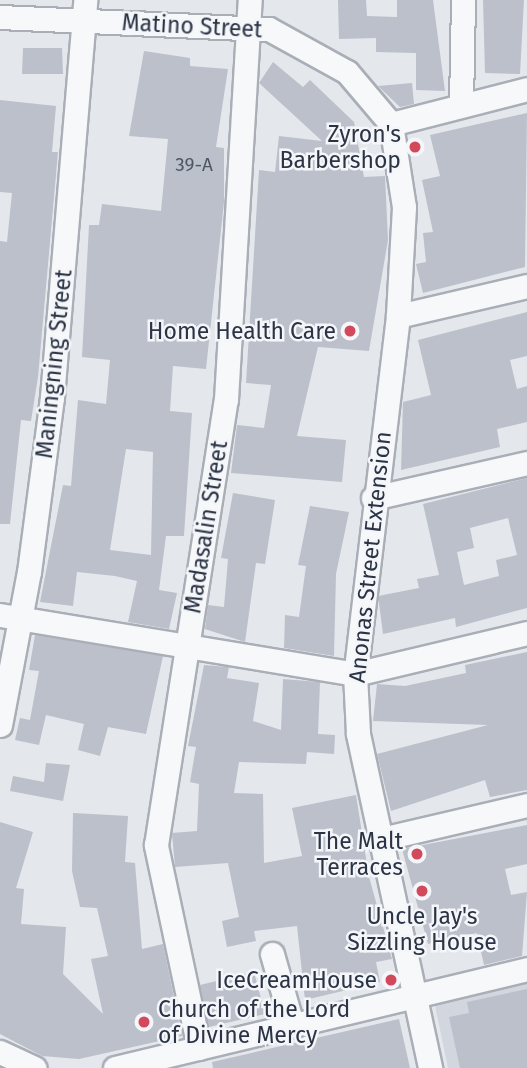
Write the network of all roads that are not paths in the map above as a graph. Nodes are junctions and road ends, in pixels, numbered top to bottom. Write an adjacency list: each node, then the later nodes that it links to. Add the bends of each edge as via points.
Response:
1 (250, 0): 5 (street, Madasalin Street)
2 (463, 0): 7 (street)
3 (85, 10): 4 (street, Matino Street); 5 (street, Matino Street); 13 (street, Maningning Street, via 52,397)
4 (0, 17)
5 (250, 27): 8 (street, Matino Street, via 289,35 334,62); 15 (street, Madasalin Street, via 226,399)
6 (527, 89): 7 (street)
7 (461, 104): 8 (street)
8 (391, 124): 10 (street, Anonas Street Extension, via 404,207)
9 (527, 286): 10 (street)
10 (398, 316): 12 (street, Anonas Street Extension)
11 (527, 463): 12 (street)
12 (373, 498): 16 (street, Anonas Street Extension)
13 (10, 616): 15 (street); 17 (street, Maningning Street)
14 (527, 633): 16 (street)
15 (188, 650): 16 (street); 24 (street, Madasalin Street, via 156,845)
16 (355, 674): 19 (street, Anonas Street Extension, via 358,734)
17 (0, 725)
18 (527, 805): 19 (street)
19 (381, 839): 22 (street, Anonas Street Extension)
20 (272, 954): 23 (street)
21 (527, 969): 22 (street)
22 (414, 994): 23 (street); 28 (street, Anonas Street Extension)
23 (292, 1024): 24 (street)
24 (200, 1048): 27 (street)
25 (7, 1060): 26 (street)
26 (35, 1068)
27 (115, 1068)
28 (430, 1068)

